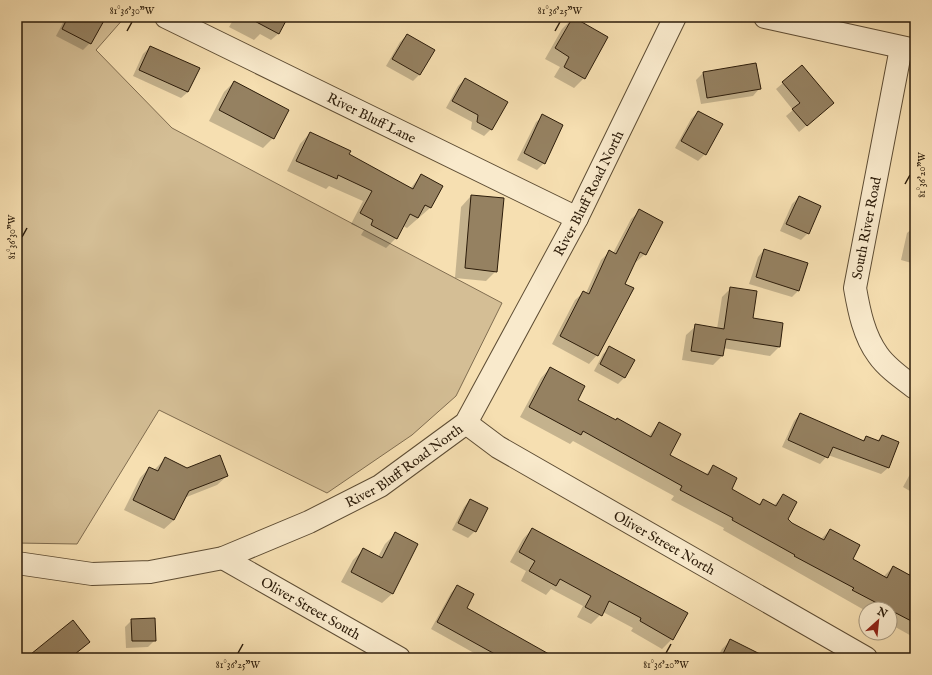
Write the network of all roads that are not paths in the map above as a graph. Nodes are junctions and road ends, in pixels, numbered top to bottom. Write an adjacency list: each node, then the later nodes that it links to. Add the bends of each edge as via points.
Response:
1 (166, 17): 5 (street, River Bluff Lane)
2 (675, 17): 5 (street, River Bluff Road North)
3 (765, 17): 4 (street)
4 (908, 49): 6 (street, South River Road, via 855,288 861,321 878,356)
5 (577, 218): 7 (street, River Bluff Road North)
6 (915, 388)
7 (466, 423): 8 (street, River Bluff Road North, via 380,486 309,522); 11 (street, Oliver Street North, via 498,447)
8 (223, 558): 9 (street, River Bluff Road North, via 150,572 92,574); 10 (street, Oliver Street South)
9 (17, 563)
10 (399, 658)
11 (866, 658)

